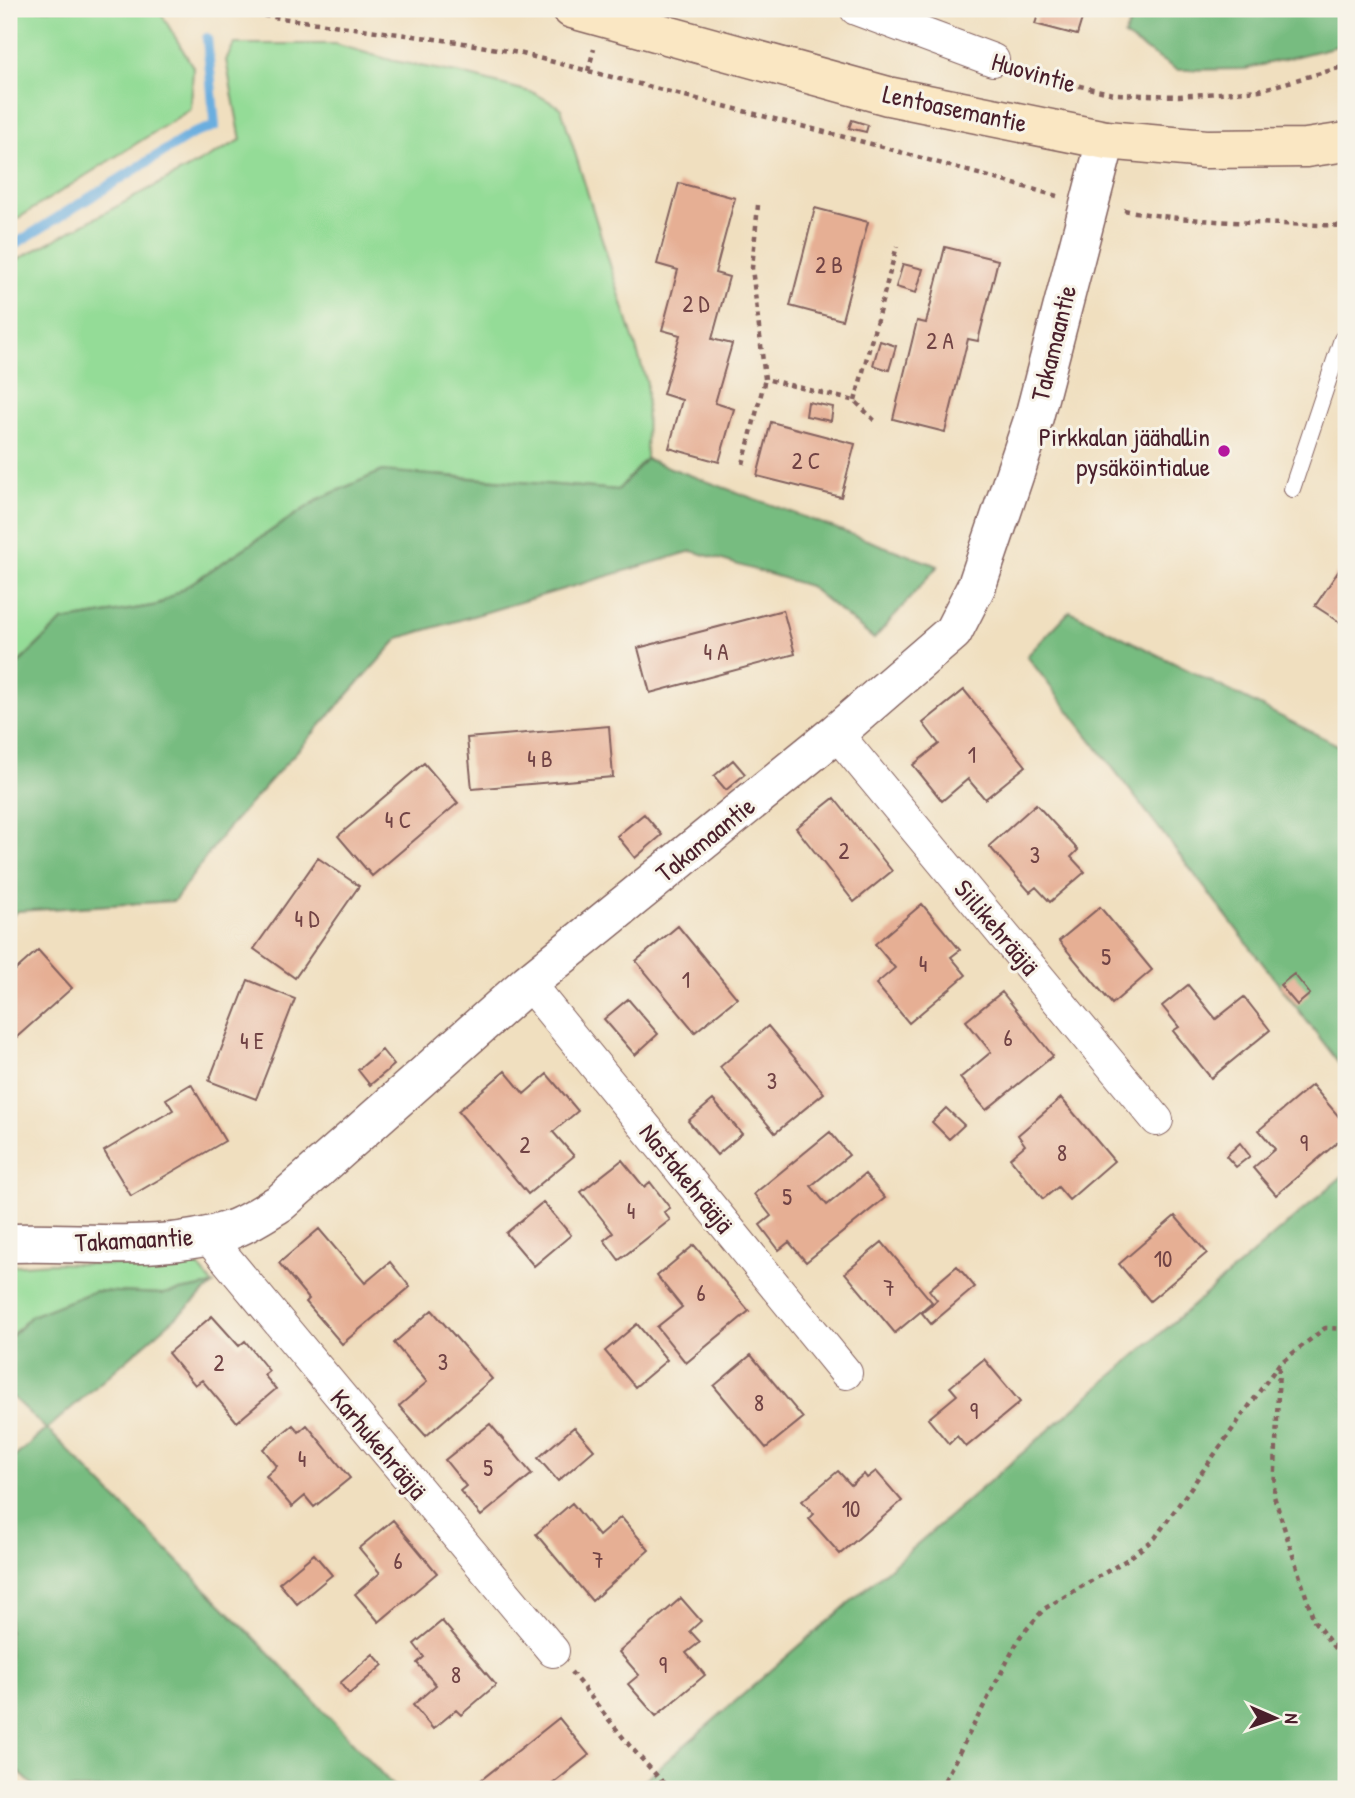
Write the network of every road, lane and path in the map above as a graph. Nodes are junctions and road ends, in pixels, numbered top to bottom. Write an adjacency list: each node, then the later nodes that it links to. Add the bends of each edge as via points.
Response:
1 (214, 9): 8 (path, via 519,53)
2 (572, 9): 6 (main road, Lentoasemantie, via 888,96)
3 (856, 9): 4 (street, Huovintie)
4 (993, 61): 5 (path, Huovintie, via 1114,94 1179,96 1261,90)
5 (1346, 66)
6 (1106, 140): 7 (main road, Lentoasemantie, via 1239,150); 8 (street, Takamaantie)
7 (1346, 142)
8 (1090, 204): 10 (path, via 1236,222); 18 (street, Takamaantie, via 1034,417 977,585 953,632)
9 (758, 205): 13 (path, via 752,268)
10 (1346, 226)
11 (897, 246): 14 (path)
12 (1346, 341): 17 (lane, via 1342,340)
13 (765, 379): 14 (path); 16 (path)
14 (855, 401): 15 (path)
15 (877, 424)
16 (743, 464)
17 (1292, 489)
18 (836, 733): 19 (street, Takamaantie); 20 (street, Siilikehrääjä)
19 (528, 983): 21 (street, Takamaantie, via 281,1203 235,1228); 25 (street, Nastakehrääjä)
20 (1157, 1120)
21 (206, 1236): 22 (street, Takamaantie, via 108,1245); 26 (street, Karhukehrääjä)
22 (9, 1243)
23 (1346, 1329): 24 (path, via 1325,1328)
24 (1279, 1364): 27 (path, via 1274,1496 1314,1621); 29 (path, via 1155,1538 1044,1609 1020,1637)
25 (846, 1373)
26 (553, 1651): 28 (path)
27 (1346, 1663)
28 (669, 1789)
29 (940, 1789)

